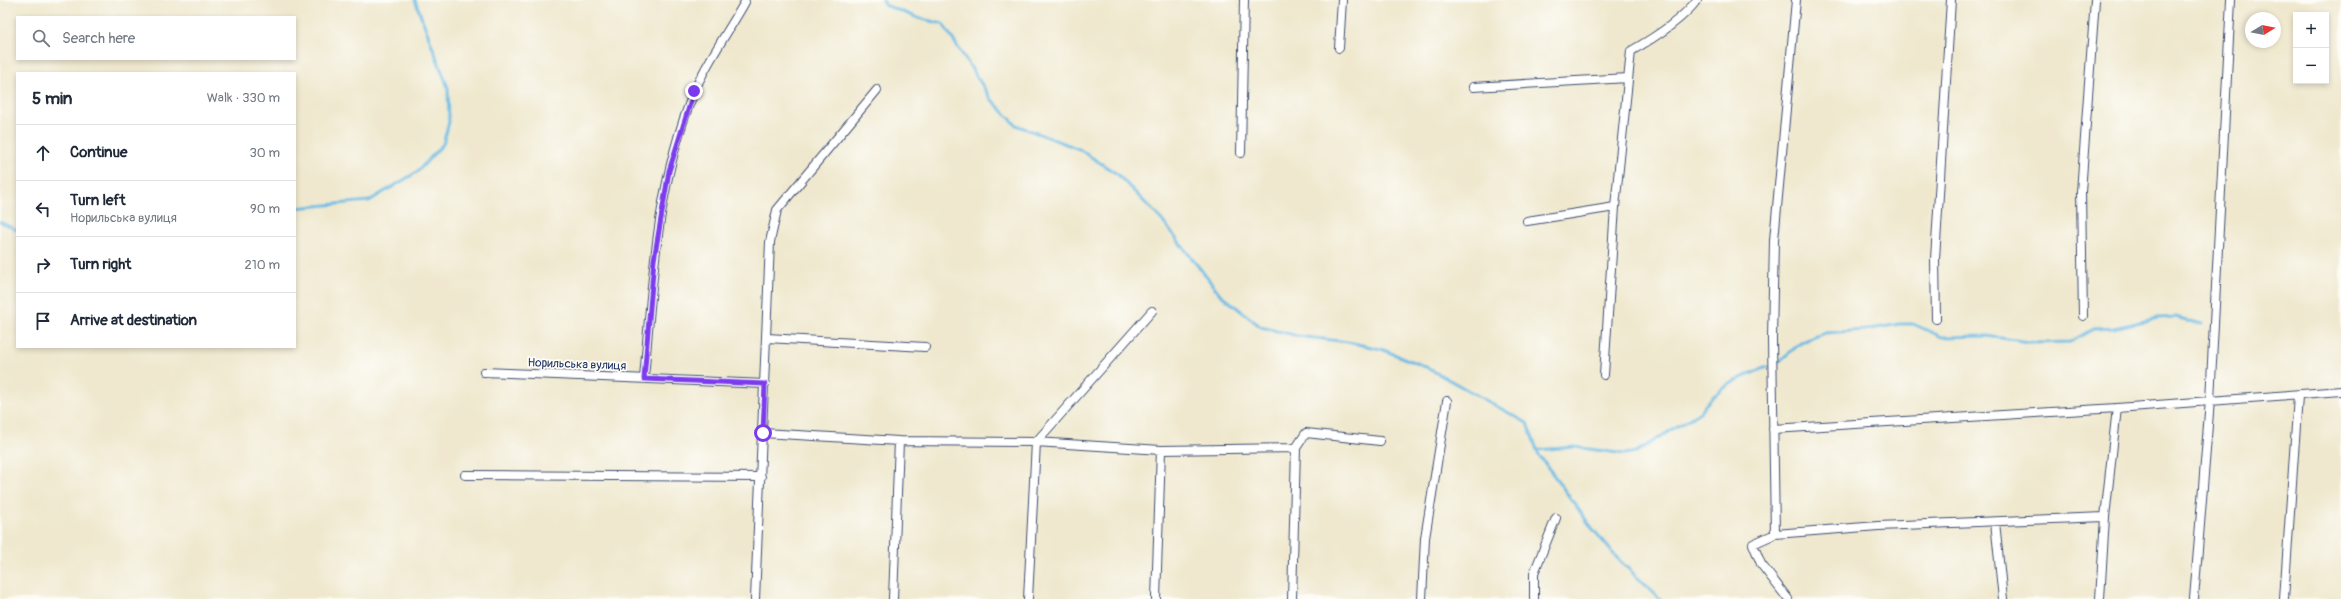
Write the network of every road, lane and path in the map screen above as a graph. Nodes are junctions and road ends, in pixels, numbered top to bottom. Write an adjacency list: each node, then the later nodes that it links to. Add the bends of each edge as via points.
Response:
1 (1244, 0): 13 (street)
2 (1342, 0): 9 (street)
3 (1698, 0): 10 (street, via 1690,9 1631,51)
4 (1796, 0): 30 (street, via 1774,240)
5 (1951, 0): 18 (street, via 1935,259)
6 (2095, 0): 17 (street, via 2081,192)
7 (2231, 0): 27 (street)
8 (745, 2): 23 (street, via 694,91 669,171 654,260)
9 (1339, 48)
10 (1628, 78): 11 (street); 14 (street)
11 (1473, 87)
12 (877, 90): 19 (street, via 777,210 770,242)
13 (1241, 153)
14 (1615, 207): 15 (street); 22 (street)
15 (1527, 221)
16 (1152, 311): 34 (street)
17 (2083, 316)
18 (1936, 319)
19 (767, 338): 20 (street); 24 (street)
20 (925, 347)
21 (484, 372): 23 (street, Норильська вулиця)
22 (1604, 375)
23 (644, 379): 24 (street, Норильська вулиця)
24 (765, 384): 31 (street)
25 (2341, 391): 26 (street)
26 (2298, 396): 27 (street); 54 (street)
27 (2210, 400): 29 (street); 53 (street)
28 (1447, 401): 48 (street, via 1425,538)
29 (2117, 408): 30 (street); 39 (street)
30 (1773, 429): 42 (street)
31 (763, 433): 32 (street); 38 (street)
32 (899, 441): 34 (street); 44 (street)
33 (1380, 441): 35 (street, via 1306,433)
34 (1036, 442): 36 (street); 45 (street)
35 (1296, 448): 36 (street); 47 (street)
36 (1161, 450): 46 (street)
37 (465, 475): 38 (street)
38 (761, 477): 43 (street)
39 (2105, 517): 41 (street); 52 (street)
40 (1556, 518): 49 (street, via 1534,574)
41 (1995, 522): 42 (street, via 1878,526); 51 (street)
42 (1775, 534): 50 (street, via 1753,544 1761,564)
43 (755, 599)
44 (893, 599)
45 (1028, 599)
46 (1156, 599)
47 (1292, 599)
48 (1422, 599)
49 (1534, 599)
50 (1788, 599)
51 (2003, 599)
52 (2100, 599)
53 (2194, 599)
54 (2284, 599)

